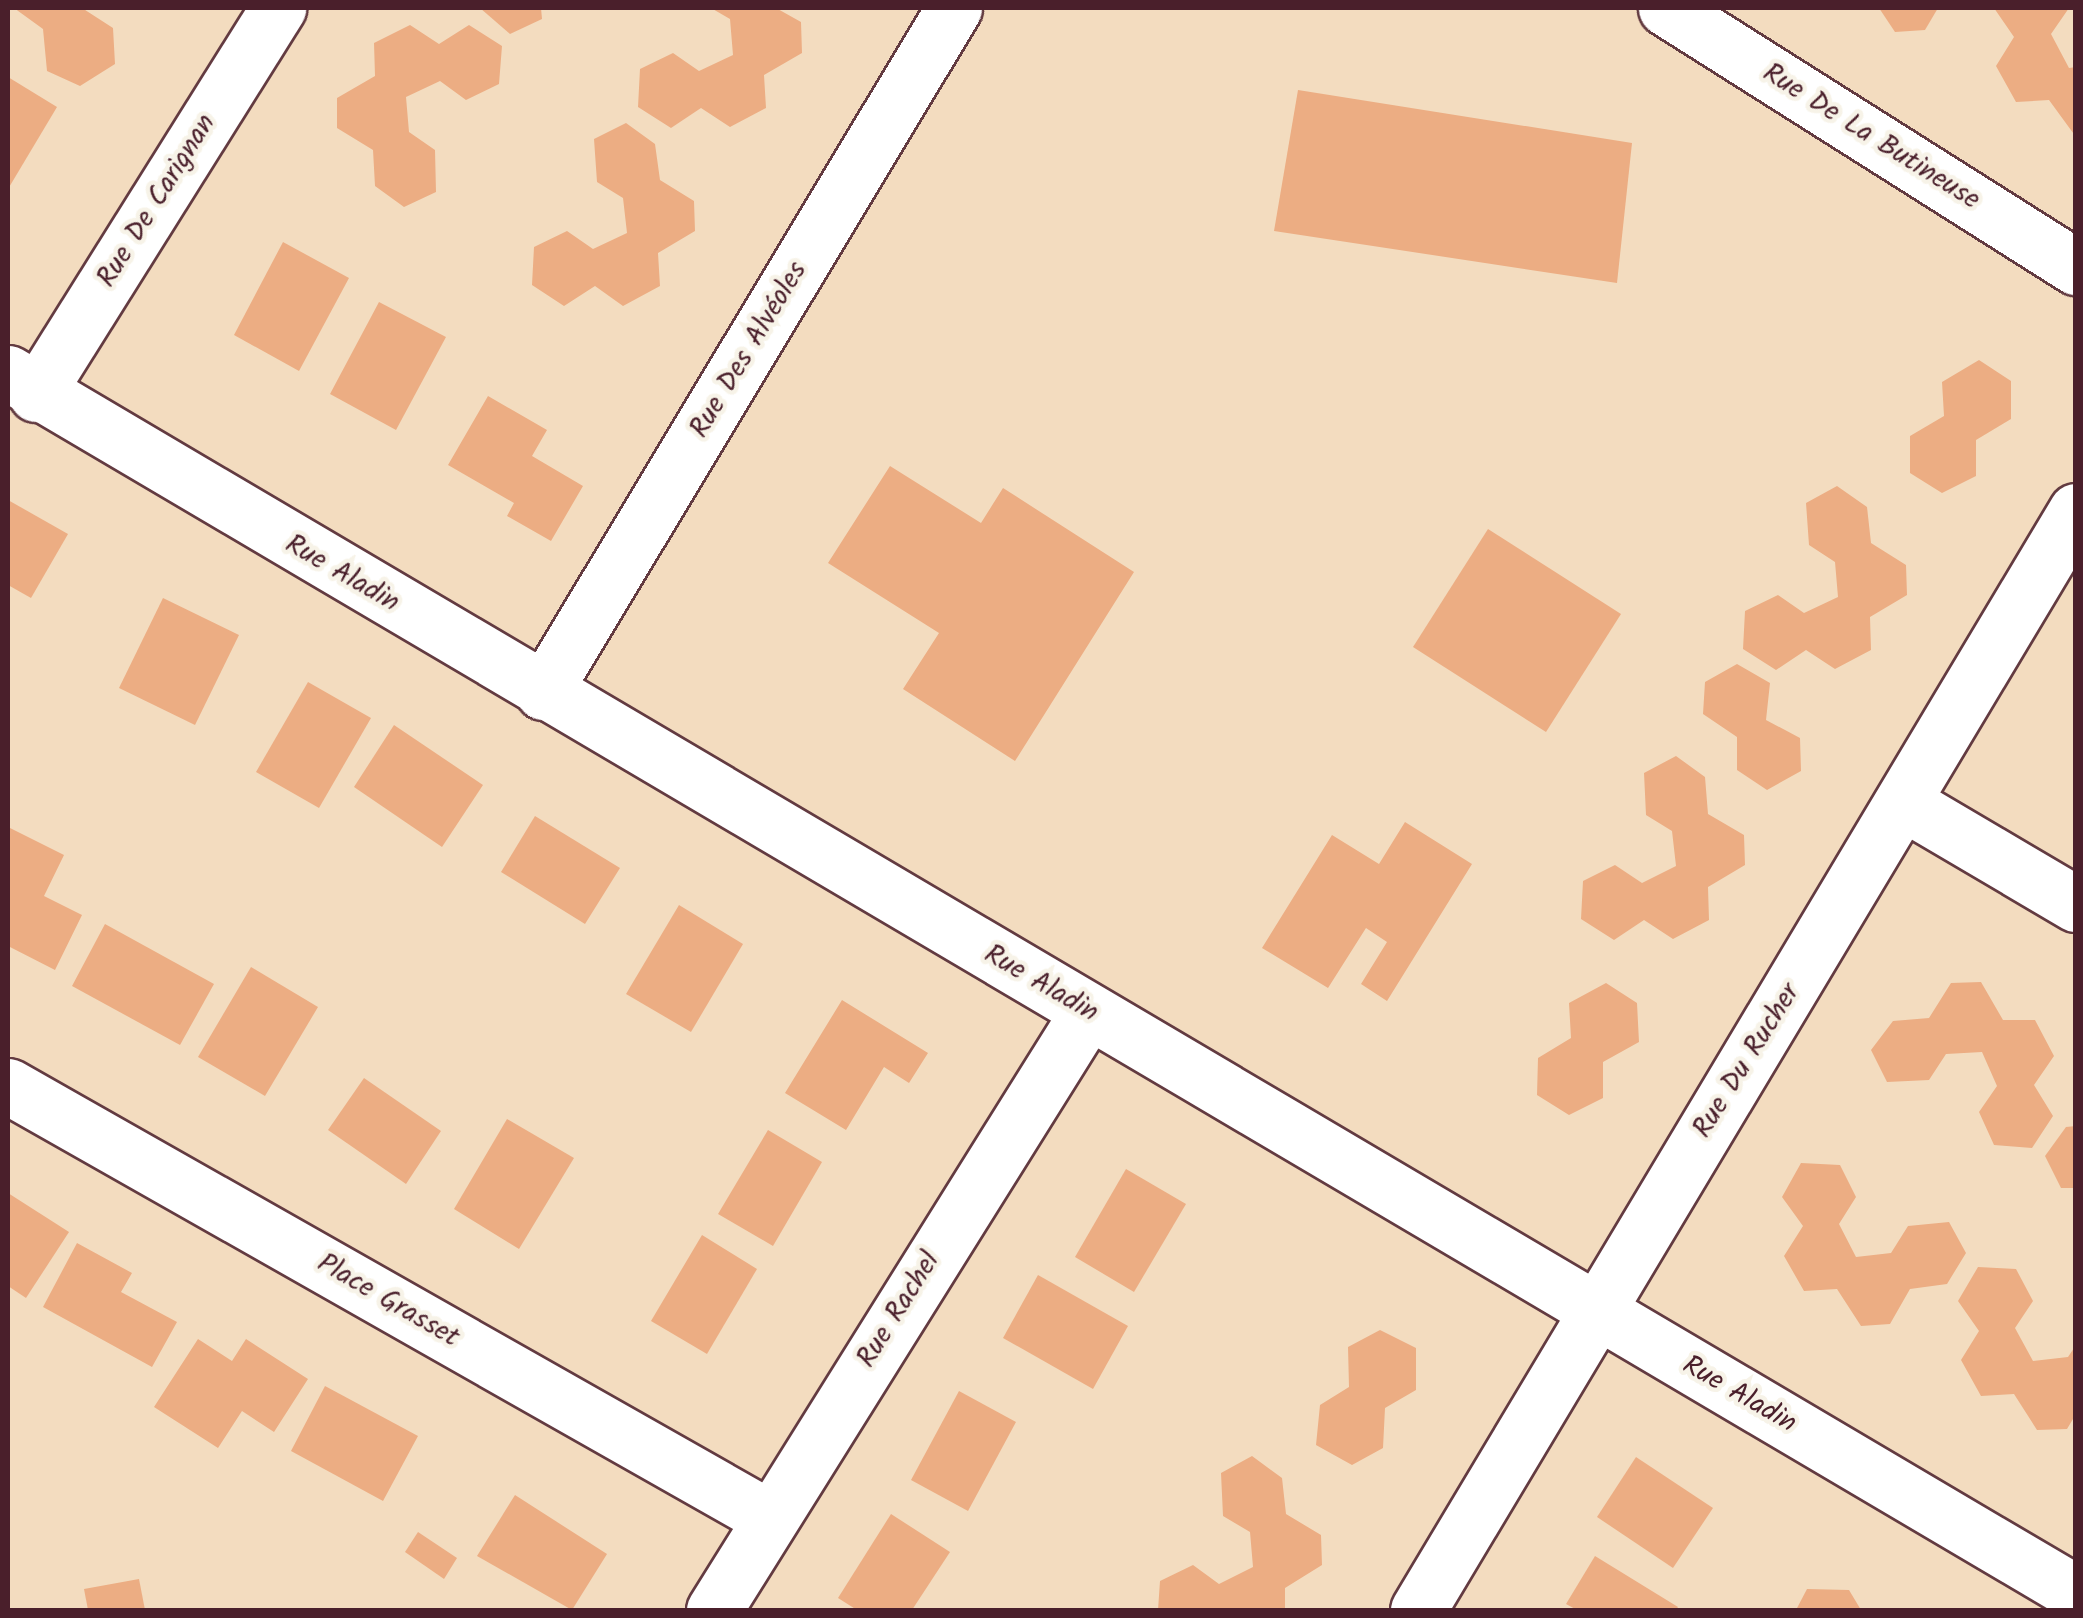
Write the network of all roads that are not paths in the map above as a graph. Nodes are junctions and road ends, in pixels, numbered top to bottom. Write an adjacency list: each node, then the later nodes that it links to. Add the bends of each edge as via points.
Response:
1 (278, 8): 5 (street, Rue De Carignan)
2 (954, 8): 7 (street, Rue Des Alvéoles)
3 (1666, 8): 4 (street, Rue De La Butineuse)
4 (2076, 267)
5 (22, 383): 7 (street, Rue Aladin)
6 (2076, 511): 8 (street, Rue Du Rucher)
7 (543, 692): 10 (street, Rue Aladin)
8 (1906, 804): 9 (street); 12 (street, Rue Du Rucher)
9 (2076, 904)
10 (1088, 1012): 12 (street, Rue Aladin); 13 (street, Rue Rachel)
11 (8, 1086): 13 (street, Place Grasset)
12 (1593, 1309): 14 (street, Rue Aladin); 16 (street, Rue Du Rucher)
13 (768, 1517): 15 (street, Rue Rachel)
14 (2076, 1592)
15 (714, 1610)
16 (1418, 1610)

